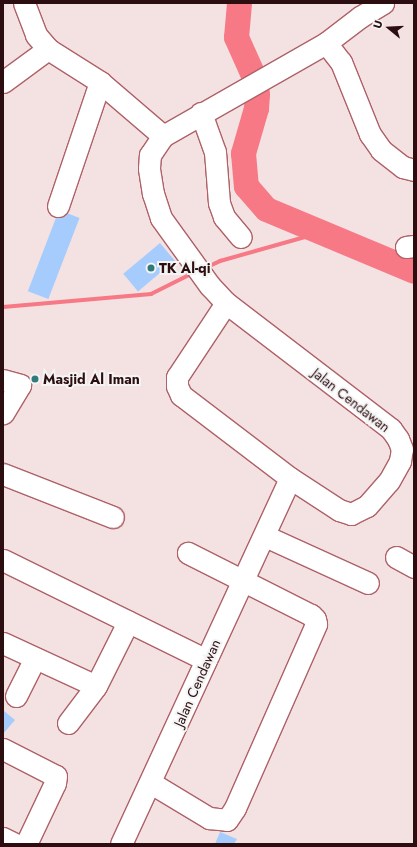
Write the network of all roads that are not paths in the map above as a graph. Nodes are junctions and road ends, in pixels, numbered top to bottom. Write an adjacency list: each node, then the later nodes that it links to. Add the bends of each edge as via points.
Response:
1 (24, 3): 4 (street, via 36,35)
2 (383, 3): 3 (street, Jalan Cendawan)
3 (326, 43): 7 (street, Jalan Cendawan, via 244,91); 9 (street, via 341,62 370,134 381,150 403,167)
4 (48, 49): 5 (street); 6 (street)
5 (3, 82)
6 (100, 82): 8 (street); 10 (street)
7 (201, 112): 8 (street, Jalan Cendawan); 11 (street, via 215,152 219,204 224,217)
8 (163, 136): 12 (street, Jalan Cendawan, via 150,155 152,194 160,218 210,286)
9 (414, 170)
10 (58, 206)
11 (241, 237)
12 (226, 303): 15 (street, Jalan Cendawan); 17 (street, via 183,366 177,377 177,386 181,395)
13 (3, 380): 14 (street, via 20,385)
14 (3, 413)
15 (408, 443): 17 (street, Jalan Cendawan, via 395,472 382,490 367,506 351,514 339,510)
16 (3, 474): 18 (street)
17 (290, 478): 19 (street, Jalan Cendawan)
18 (113, 517)
19 (265, 536): 22 (street, Jalan Cendawan); 23 (street)
20 (188, 552): 22 (street)
21 (3, 560): 24 (street)
22 (243, 582): 27 (street, Jalan Cendawan); 32 (street, via 311,615 316,624 235,808 226,820 214,820)
23 (368, 583)
24 (128, 622): 27 (street); 28 (street)
25 (3, 643): 26 (street)
26 (35, 658): 28 (street); 29 (street)
27 (206, 660): 32 (street, Jalan Cendawan)
28 (96, 686): 30 (street)
29 (16, 696)
30 (68, 723)
31 (3, 749): 35 (street, via 56,776)
32 (151, 783): 36 (street, Jalan Cendawan)
33 (3, 838): 34 (street)
34 (15, 844)
35 (26, 844)
36 (121, 844)

